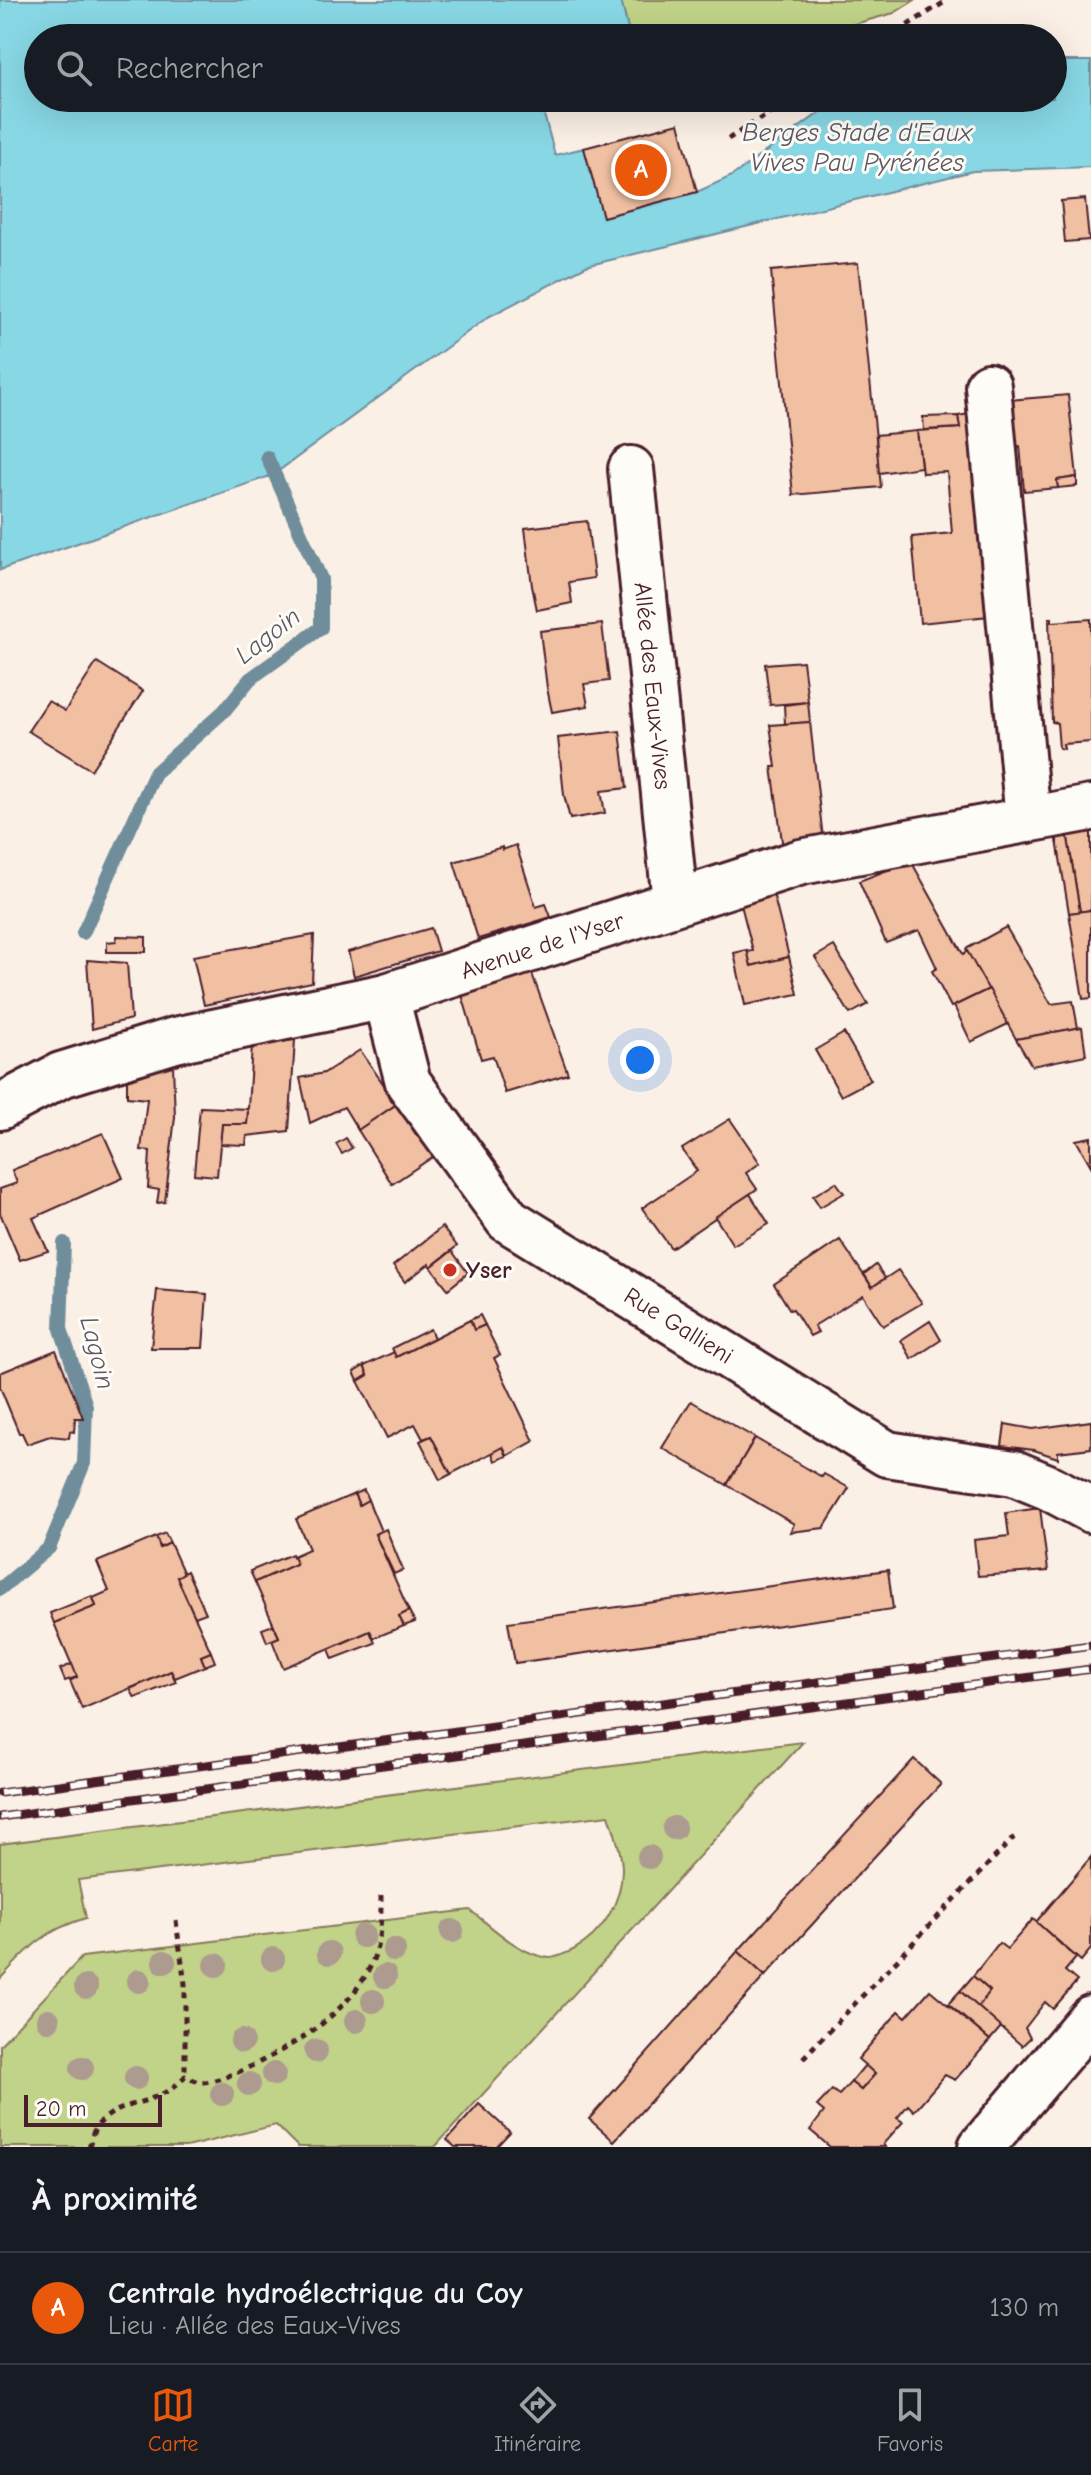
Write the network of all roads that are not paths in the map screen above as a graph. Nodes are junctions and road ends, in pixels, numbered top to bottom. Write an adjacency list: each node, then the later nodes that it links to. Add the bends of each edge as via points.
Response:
1 (988, 386): 4 (street)
2 (631, 469): 5 (street, Allée des Eaux-Vives)
3 (1091, 808): 4 (street, Avenue de l'Yser)
4 (1028, 820): 5 (street, Avenue de l'Yser, via 801,862)
5 (675, 902): 6 (street, Avenue de l'Yser)
6 (386, 996): 7 (street, Avenue de l'Yser, via 175,1040 61,1075); 8 (street, Rue Gallieni, via 408,1082 508,1220 887,1454 1014,1473)
7 (0, 1107)
8 (1091, 1510)
9 (1091, 2018): 10 (street)
10 (981, 2147)

